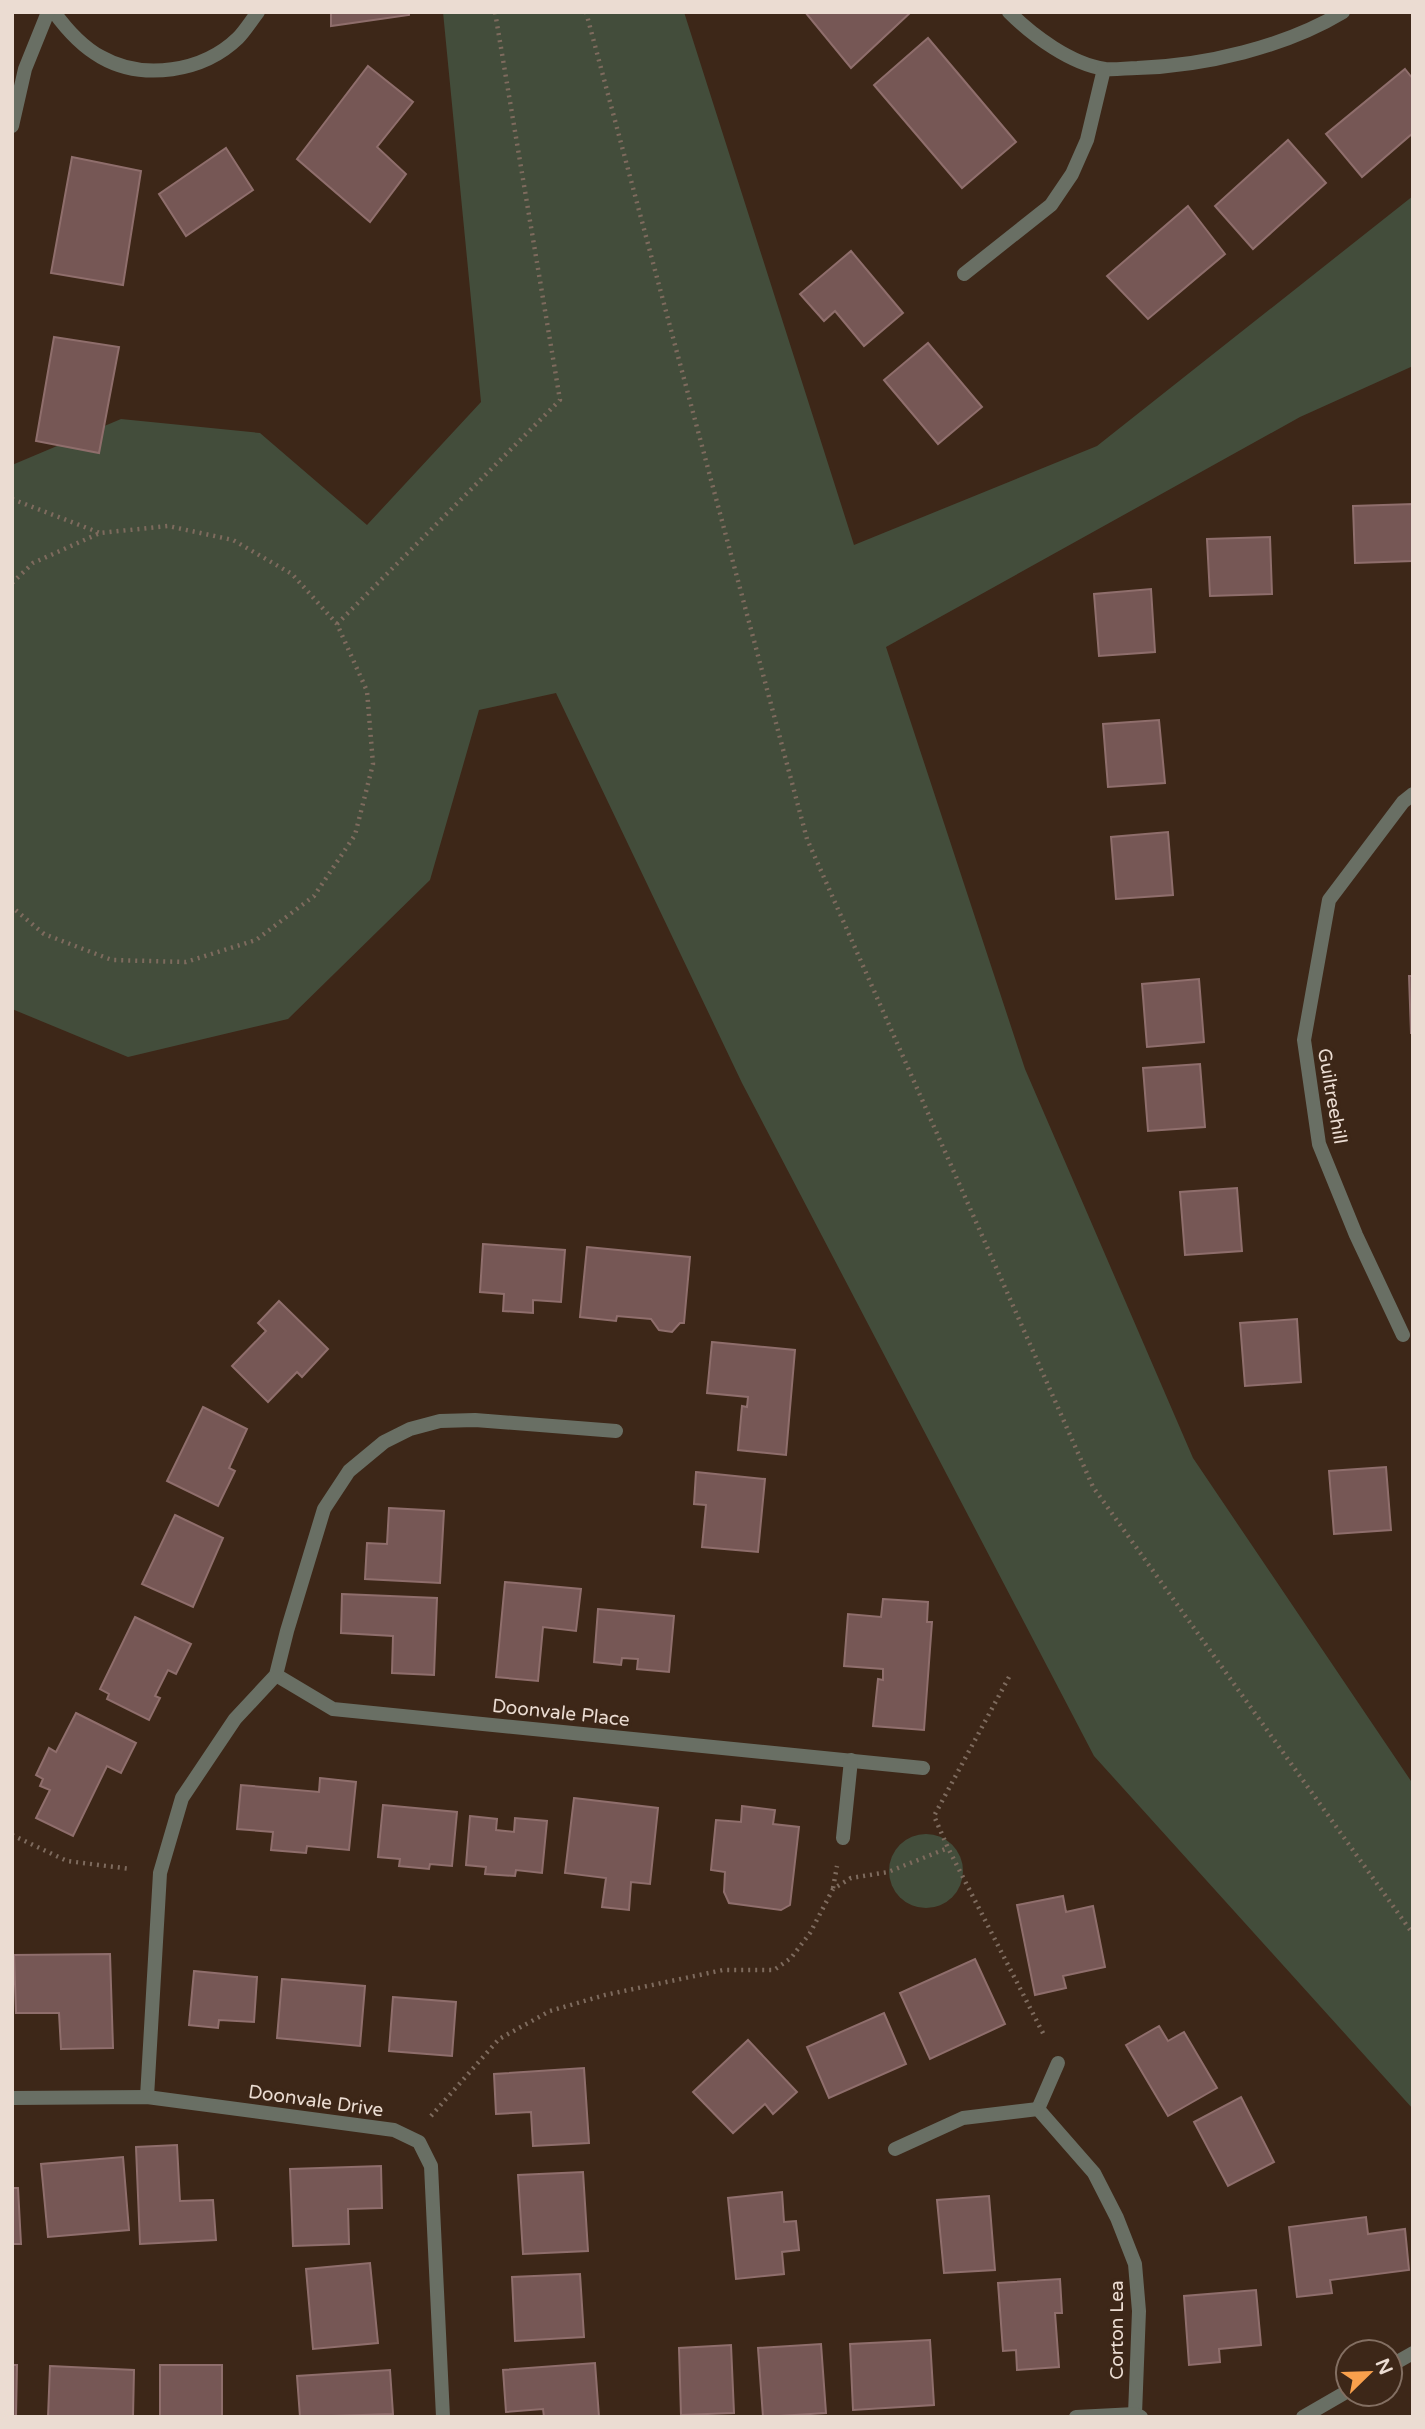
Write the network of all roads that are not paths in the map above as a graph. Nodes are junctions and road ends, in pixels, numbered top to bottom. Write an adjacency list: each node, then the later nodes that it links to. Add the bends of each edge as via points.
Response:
1 (48, 12): 7 (street, via 25,69)
2 (54, 12): 3 (street, via 72,36 102,58 136,70 173,70 207,59 237,38)
3 (258, 12)
4 (1009, 12): 6 (street, via 1027,30 1069,57)
5 (1343, 12): 6 (street, via 1278,41 1224,57 1170,67)
6 (1104, 69): 8 (street, via 1087,140 1051,205)
7 (12, 126)
8 (964, 274)
9 (1413, 794): 10 (street, Guiltreehill, via 1329,900 1304,1040 1319,1144)
10 (1403, 1335)
11 (616, 1431): 12 (street, via 440,1420 384,1442 349,1471 324,1509)
12 (276, 1675): 13 (street, Doonvale Place, via 334,1709); 17 (street, via 235,1719 182,1798 160,1873)
13 (851, 1760): 14 (street, Doonvale Place); 15 (street)
14 (923, 1768)
15 (843, 1838)
16 (1058, 2063): 19 (street)
17 (147, 2097): 18 (street, Doonvale Drive); 23 (street, Doonvale Drive, via 394,2130 419,2142 431,2166)
18 (12, 2098)
19 (1038, 2109): 20 (street, via 962,2118); 22 (street, Corton Lea, via 1094,2173 1135,2264)
20 (895, 2149)
21 (1334, 2399): 25 (street)
22 (1138, 2415): 24 (street, Corton Lea)
23 (443, 2417)
24 (1076, 2417)
25 (1303, 2417)

